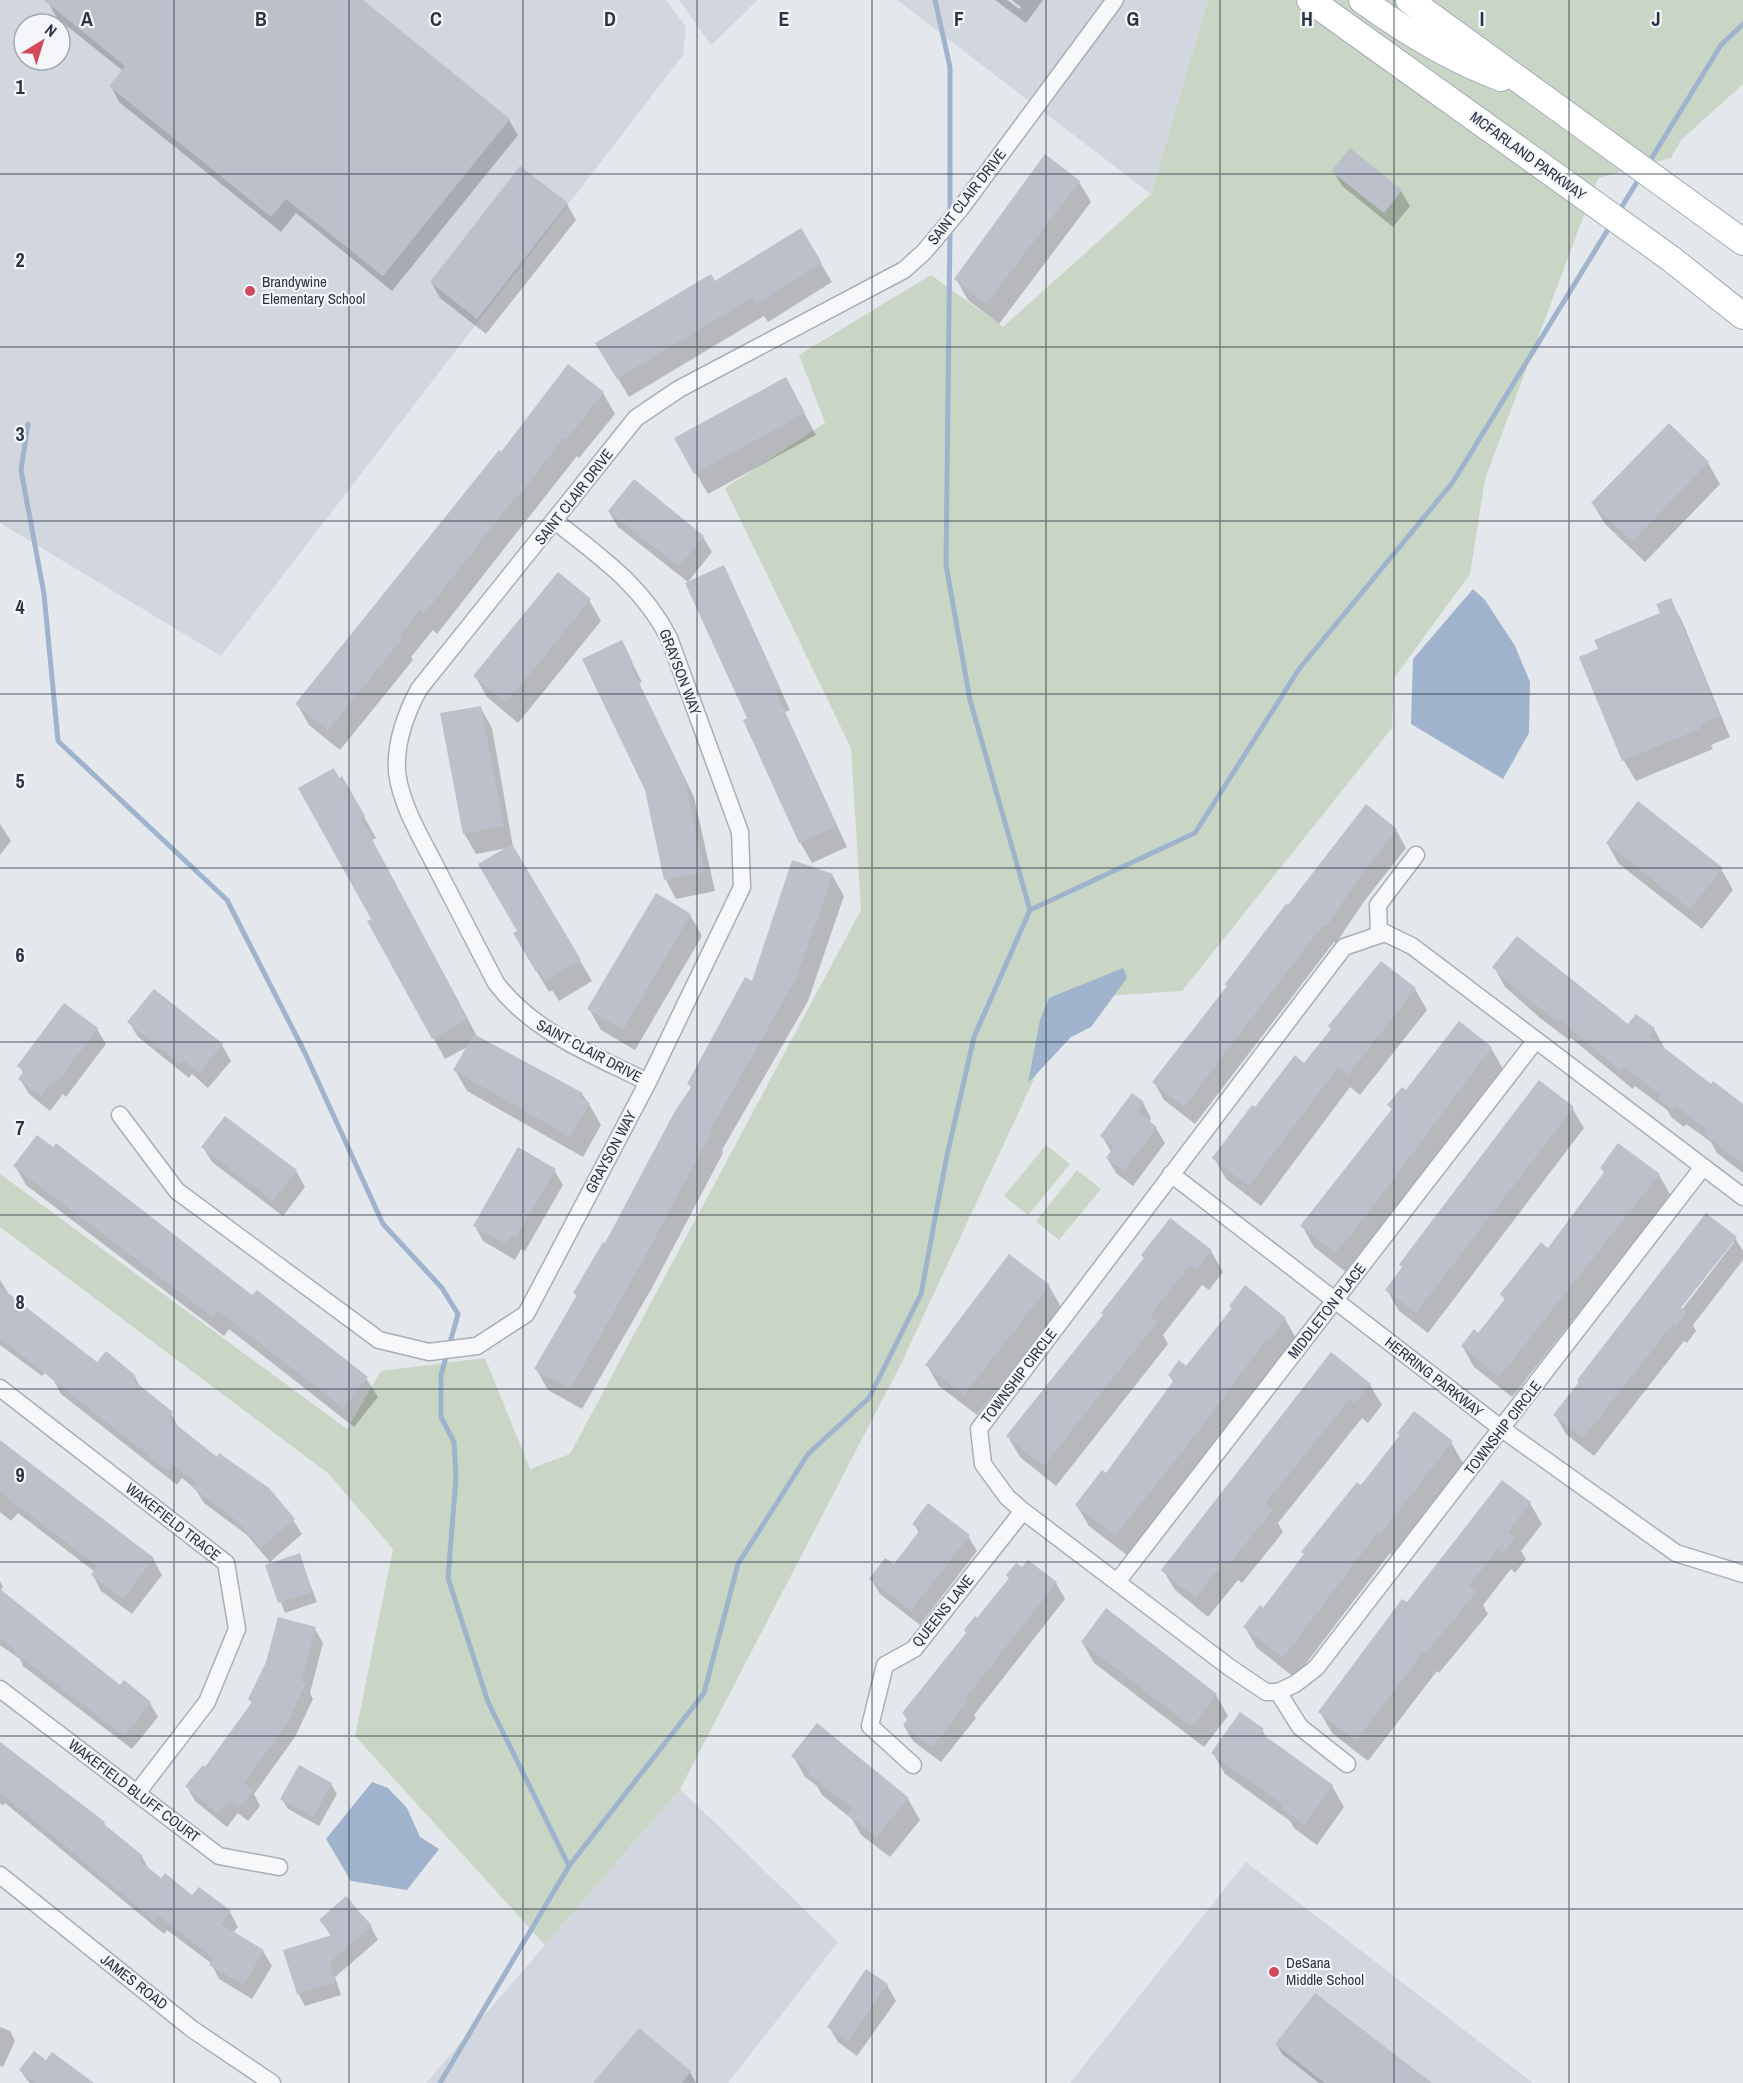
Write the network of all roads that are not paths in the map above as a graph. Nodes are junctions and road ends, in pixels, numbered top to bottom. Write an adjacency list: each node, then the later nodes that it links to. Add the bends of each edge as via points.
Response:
1 (1115, 0): 8 (street, SAINT CLAIR DRIVE, via 924,252 883,283 655,403 636,418)
2 (1310, 0): 7 (main road, MCFARLAND PARKWAY, via 1660,251)
3 (1362, 0): 5 (main road, via 1441,52)
4 (1409, 0): 5 (main road)
5 (1530, 88): 6 (main road)
6 (1743, 242)
7 (1743, 316)
8 (555, 521): 12 (street, GRAYSON WAY, via 634,586 658,618 669,638 740,832 742,887); 12 (street, SAINT CLAIR DRIVE, via 419,689 401,729 398,773 402,795 420,836 496,983 509,1000 543,1028)
9 (1416, 855): 10 (street, via 1378,904)
10 (1379, 935): 11 (street, via 1385,933 1412,946); 15 (street, TOWNSHIP CIRCLE, via 1344,947)
11 (1536, 1040): 14 (street); 17 (street, MIDDLETON PLACE)
12 (648, 1082): 13 (street, GRAYSON WAY, via 526,1314 477,1346 429,1352 379,1340 177,1191)
13 (120, 1115)
14 (1703, 1167): 16 (street); 19 (street, TOWNSHIP CIRCLE)
15 (1171, 1174): 17 (street, HERRING PARKWAY); 20 (street, TOWNSHIP CIRCLE, via 980,1429 983,1464 1007,1497)
16 (1743, 1197)
17 (1336, 1301): 19 (street, HERRING PARKWAY); 22 (street, MIDDLETON PLACE)
18 (0, 1388): 27 (street, WAKEFIELD TRACE, via 226,1563 237,1629 207,1701)
19 (1502, 1429): 21 (street, HERRING PARKWAY, via 1676,1553); 24 (street, TOWNSHIP CIRCLE, via 1316,1668)
20 (1023, 1511): 22 (street, TOWNSHIP CIRCLE); 26 (street, QUEENS LANE, via 914,1649 885,1665 870,1726)
21 (1743, 1574)
22 (1117, 1582): 24 (street, TOWNSHIP CIRCLE, via 1229,1667 1266,1692)
23 (0, 1689): 27 (street, WAKEFIELD BLUFF COURT)
24 (1278, 1692): 25 (street, via 1300,1727)
25 (1347, 1764)
26 (913, 1765)
27 (137, 1793): 28 (street, WAKEFIELD BLUFF COURT, via 219,1856)
28 (279, 1867)
29 (0, 1875): 30 (street, JAMES ROAD, via 192,2029)
30 (272, 2083)

